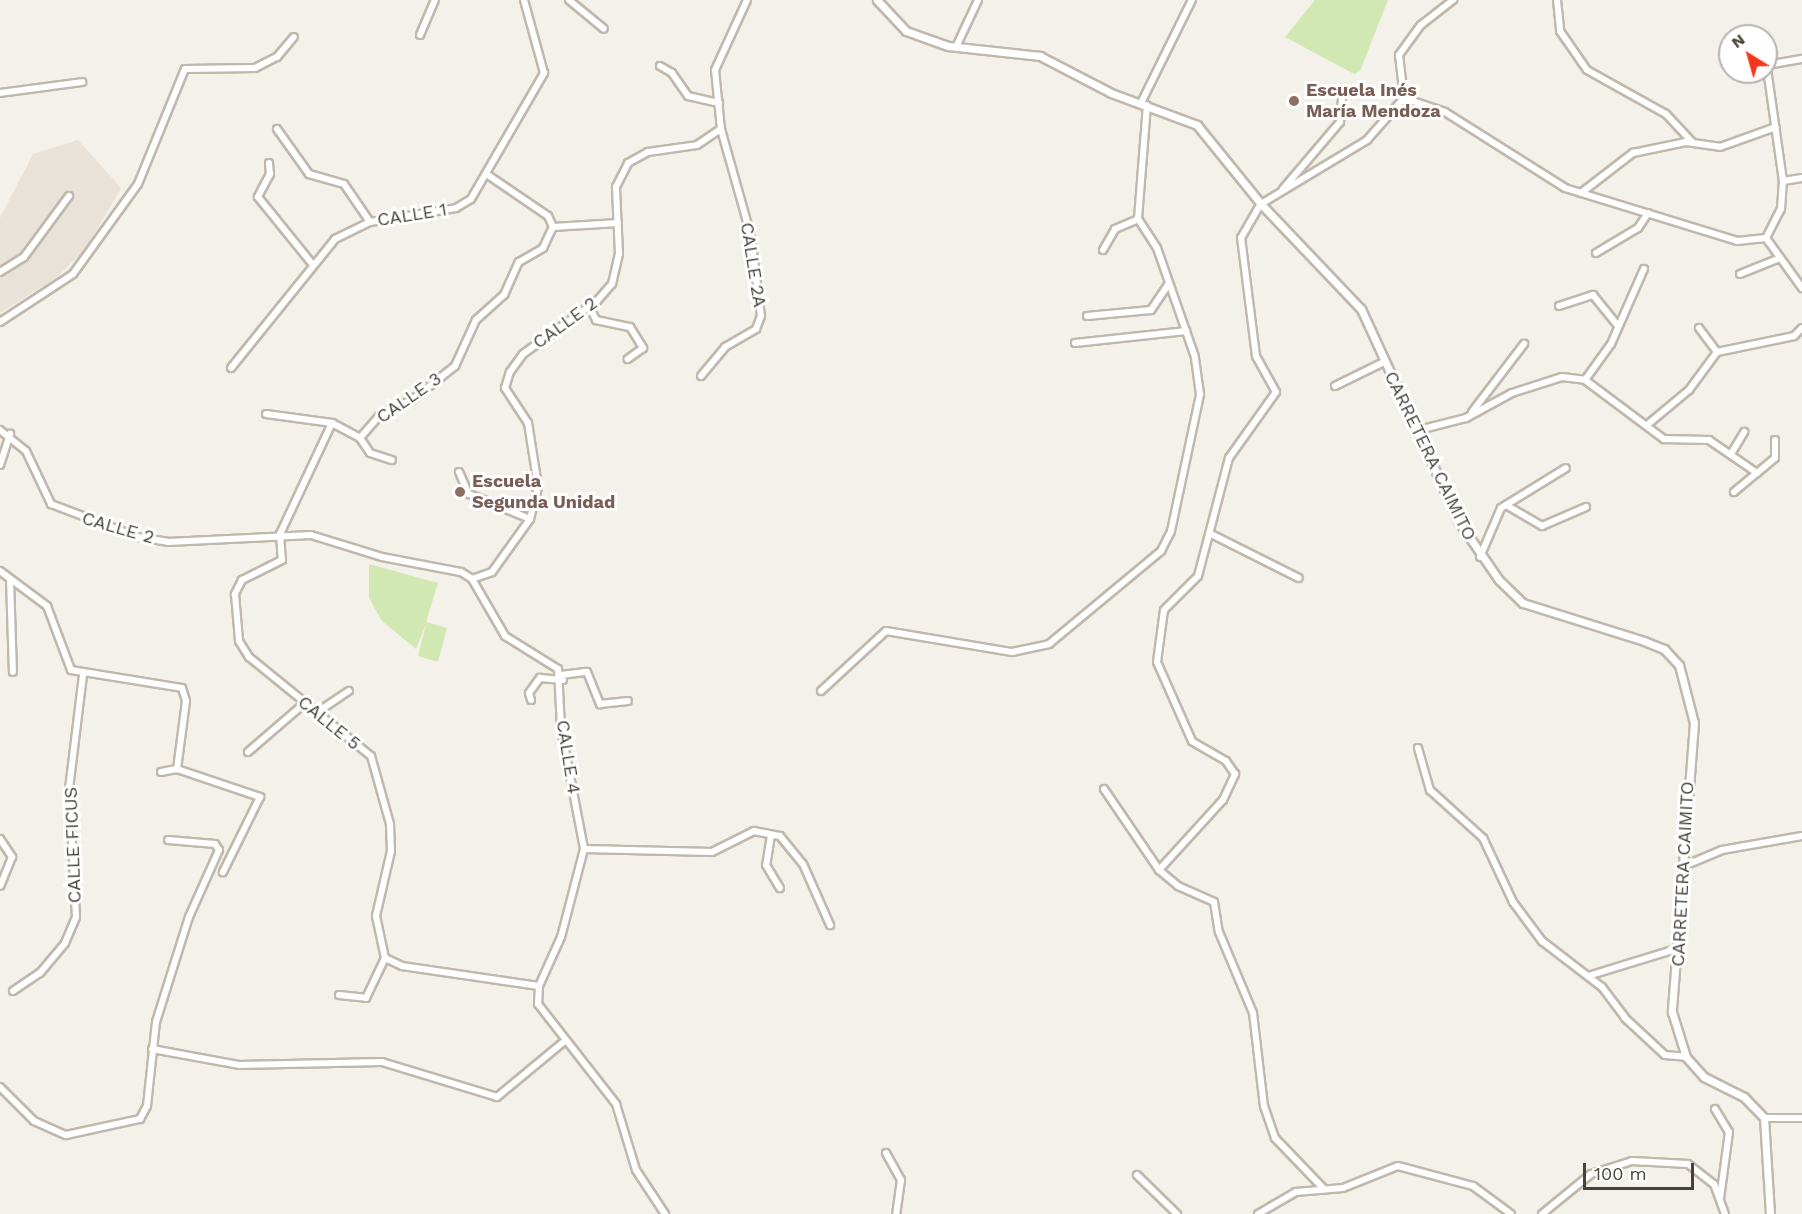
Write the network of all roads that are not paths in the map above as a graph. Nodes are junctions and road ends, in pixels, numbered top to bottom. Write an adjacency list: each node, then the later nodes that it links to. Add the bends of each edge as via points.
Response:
1 (435, 0): 11 (street)
2 (524, 0): 29 (street, CALLE 1, via 544,73)
3 (569, 0): 10 (street)
4 (747, 0): 22 (street, via 715,70)
5 (878, 0): 13 (street, CARRETERA CAIMITO, via 906,31)
6 (978, 0): 13 (street)
7 (1192, 0): 23 (street)
8 (1453, 0): 21 (street, via 1421,25 1399,55)
9 (1557, 0): 27 (street, via 1560,31 1587,70 1666,114)
10 (604, 28)
11 (420, 35)
12 (294, 37): 54 (street, via 277,57 255,68 185,69 138,184 73,274)
13 (956, 47): 23 (street, CARRETERA CAIMITO, via 1040,56)
14 (1802, 59): 15 (street)
15 (1778, 62)
16 (660, 66): 22 (street, via 672,73 688,96)
17 (82, 82): 19 (street)
18 (1769, 84): 24 (street)
19 (0, 93)
20 (1342, 98): 33 (street, via 1340,122)
21 (1404, 98): 32 (street, via 1445,112); 33 (street, via 1367,140)
22 (719, 103): 26 (street)
23 (1144, 104): 35 (street, CARRETERA CAIMITO, via 1197,125); 37 (street)
24 (1776, 127): 27 (street, via 1720,147); 31 (street)
25 (277, 129): 38 (street, via 309,174 344,184)
26 (721, 129): 39 (street, CALLE 2, via 697,145 648,152 628,163 616,187); 65 (street, CALLE 2A, via 751,236 761,316 756,329 725,347)
27 (1692, 142): 32 (street, via 1633,153)
28 (269, 163): 45 (street, via 270,174 258,197)
29 (488, 175): 38 (street, CALLE 1, via 471,199 456,208); 40 (street, via 548,216)
30 (1802, 178): 31 (street)
31 (1783, 181): 41 (street, via 1781,209)
32 (1581, 193): 36 (street)
33 (1278, 194): 35 (street)
34 (69, 196): 47 (street, via 24,257)
35 (1261, 204): 63 (street, CARRETERA CAIMITO, via 1361,309); 89 (street, via 1241,238 1256,356 1276,392 1229,458)
36 (1648, 213): 41 (street, via 1737,241); 43 (street, via 1638,228)
37 (1138, 219): 42 (street, via 1115,230); 49 (street, via 1157,248)
38 (370, 222): 45 (street, CALLE 1, via 334,239)
39 (618, 223): 40 (street); 51 (street, CALLE 2, via 612,284)
40 (553, 227): 76 (street, CALLE 3, via 543,248 519,262 504,295 476,320 455,366 412,400 379,416)
41 (1766, 238): 44 (street)
42 (1103, 250)
43 (1596, 253)
44 (1780, 258): 48 (street); 50 (street)
45 (313, 264): 64 (street, CALLE 1)
46 (1644, 269): 55 (street)
47 (0, 272)
48 (1740, 274)
49 (1169, 283): 53 (street, via 1151,310); 58 (street)
50 (1802, 288)
51 (589, 306): 62 (street, via 596,320 630,327 643,348); 87 (street, CALLE 2, via 523,354 510,372 507,395 528,423 537,456 538,486)
52 (1559, 306): 55 (street, via 1593,295)
53 (1086, 316)
54 (0, 322)
55 (1618, 326): 66 (street)
56 (1802, 327): 61 (street, via 1794,336)
57 (1699, 328): 61 (street)
58 (1186, 331): 59 (street); 99 (street, via 1200,394 1171,531 1161,551 1049,644 1012,652 886,631)
59 (1075, 343)
60 (1524, 344): 69 (street)
61 (1718, 352): 71 (street, via 1689,390)
62 (628, 359)
63 (1384, 362): 67 (street); 73 (street, CARRETERA CAIMITO)
64 (231, 368)
65 (701, 376)
66 (1585, 380): 69 (street, via 1542,380); 71 (street)
67 (1335, 386)
68 (266, 414): 70 (street, CALLE 3)
69 (1466, 418): 73 (street)
70 (332, 423): 76 (street, CALLE 3); 88 (street, CALLE 5)
71 (1647, 425): 78 (street, via 1664,439 1709,440)
72 (0, 430): 75 (street, CALLE 2)
73 (1415, 431): 90 (street, CARRETERA CAIMITO)
74 (1744, 432): 78 (street)
75 (10, 435): 80 (street); 88 (street, CALLE 2, via 27,451 51,504 81,519 168,542)
76 (360, 438): 79 (street, via 370,453)
77 (1775, 440): 83 (street, via 1774,458)
78 (1731, 454): 83 (street)
79 (392, 460)
80 (0, 465)
81 (1566, 468): 85 (street)
82 (459, 472): 87 (street, via 469,494)
83 (1757, 473): 84 (street)
84 (1734, 492)
85 (1506, 505): 86 (street, via 1542,526); 90 (street)
86 (1587, 507)
87 (530, 519): 94 (street, CALLE 2, via 492,572)
88 (280, 534): 94 (street, via 311,535); 102 (street, CALLE 5, via 278,566 242,580 235,625 249,657)
89 (1211, 534): 92 (street); 115 (street, via 1198,576 1164,610 1157,662 1192,741 1226,761 1235,774 1223,800)
90 (1480, 557): 114 (street, CARRETERA CAIMITO, via 1523,603 1644,641 1664,649 1679,665 1694,723)
91 (0, 571): 93 (street)
92 (1299, 578)
93 (10, 579): 95 (street); 96 (street, via 47,606 65,661)
94 (472, 579): 97 (street, via 505,636)
95 (13, 672)
96 (83, 675): 106 (street, via 182,688 186,701); 124 (street, CALLE FICUS, via 69,789 76,917 65,944 40,973)
97 (562, 678): 100 (street, via 540,678 529,693); 101 (street, via 587,672 600,704); 113 (street, CALLE 4, via 561,729)
98 (349, 691): 103 (street)
99 (821, 691)
100 (531, 700)
101 (628, 701)
102 (306, 702): 103 (street, CALLE 5); 105 (street)
103 (319, 711): 121 (street, CALLE 5, via 370,756 390,824 391,851 376,916)
104 (1418, 748): 122 (street, via 1430,790 1483,838 1513,902 1542,940)
105 (248, 752)
106 (177, 769): 107 (street); 116 (street, via 260,797)
107 (161, 772)
108 (1104, 789): 115 (street)
109 (771, 835): 113 (street, via 754,831 712,852); 118 (street, via 766,864); 119 (street, via 780,836 803,864)
110 (1802, 836): 114 (street, via 1722,850)
111 (0, 839): 117 (street, via 12,857)
112 (168, 840): 127 (street, via 215,844 219,850 189,917)
113 (584, 849): 123 (street, CALLE 4, via 561,937)
114 (1684, 866): 120 (street, CARRETERA CAIMITO)
115 (1160, 870): 135 (street, via 1178,886 1214,902 1219,932 1253,1013 1264,1106 1275,1138)
116 (223, 872)
117 (0, 886)
118 (780, 888)
119 (830, 925)
120 (1679, 948): 122 (street); 128 (street, CARRETERA CAIMITO, via 1672,1012)
121 (385, 958): 123 (street, via 402,966); 125 (street, via 366,998)
122 (1588, 976): 128 (street, via 1665,1055)
123 (538, 986): 126 (street, via 538,1004)
124 (13, 991)
125 (339, 995)
126 (566, 1040): 127 (street, via 497,1097 382,1062 239,1065); 137 (street, via 616,1104 636,1170)
127 (152, 1049): 129 (street, via 147,1106 140,1119 116,1126 66,1135 34,1121)
128 (1686, 1057): 131 (street, CARRETERA CAIMITO, via 1704,1077 1744,1097)
129 (0, 1087)
130 (1716, 1109): 136 (street, via 1729,1132)
131 (1764, 1118): 132 (street); 144 (street)
132 (1802, 1118)
133 (886, 1153): 138 (street, via 901,1180)
134 (1137, 1175): 139 (street)
135 (1324, 1190): 140 (street, via 1296,1192); 141 (street, via 1343,1188 1398,1166 1473,1186)
136 (1720, 1199): 142 (street, via 1714,1184 1688,1164 1632,1161 1591,1174); 143 (street)
137 (665, 1214)
138 (896, 1214)
139 (1177, 1214)
140 (1258, 1214)
141 (1511, 1214)
142 (1542, 1214)
143 (1725, 1214)
144 (1770, 1214)

